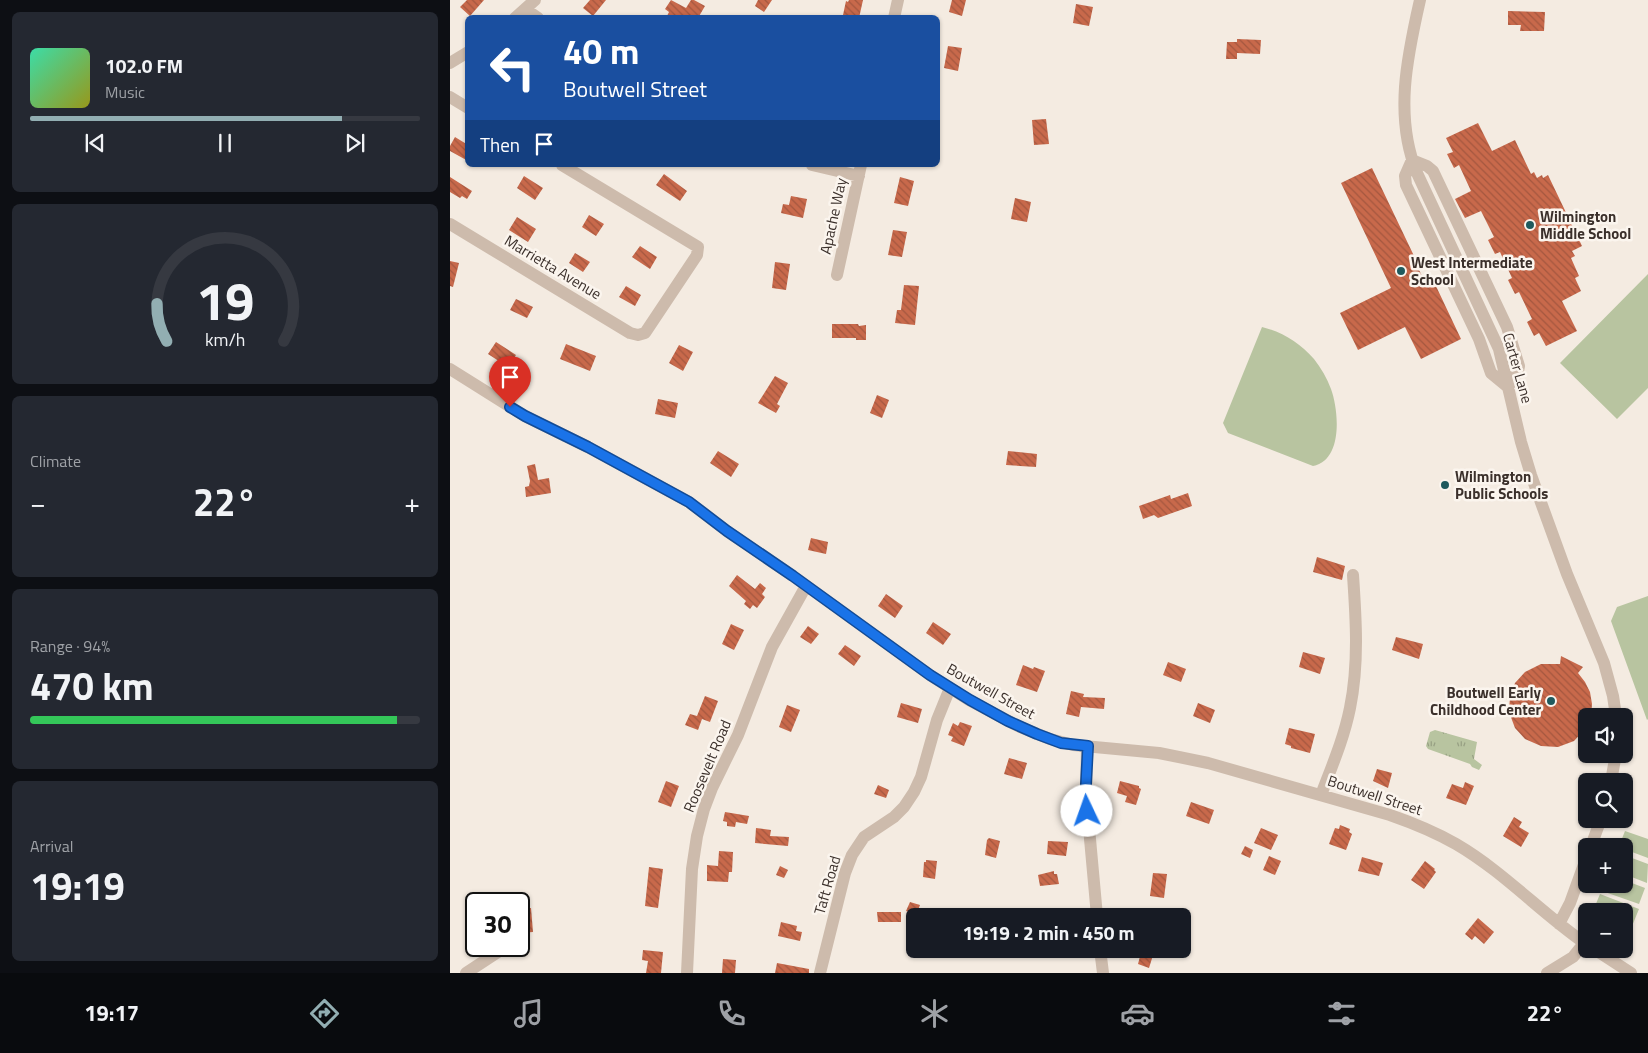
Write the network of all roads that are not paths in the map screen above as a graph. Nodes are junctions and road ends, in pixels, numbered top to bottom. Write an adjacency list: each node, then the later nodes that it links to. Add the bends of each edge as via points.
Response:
1 (535, 0): 4 (street)
2 (898, 0): 5 (street)
3 (1420, 0): 19 (street, Carter Lane, via 1405,90 1405,130 1412,160 1492,334 1503,364 1531,475 1604,662)
4 (520, 14)
5 (895, 15)
6 (465, 54): 7 (street)
7 (450, 63)
8 (450, 97): 9 (street)
9 (465, 106)
10 (565, 167): 13 (street, Marrietta Avenue, via 698,249 648,330 640,335 630,333)
11 (828, 167): 12 (street)
12 (860, 171): 14 (street, Apache Way)
13 (450, 224)
14 (837, 275)
15 (450, 369): 17 (street, Boutwell Street, via 525,416 689,502)
16 (1353, 575): 21 (street, via 1356,623 1350,708)
17 (806, 586): 18 (street, Boutwell Street); 31 (street, Roosevelt Road, via 772,647 738,735 704,810 692,868)
18 (950, 688): 20 (street, Boutwell Street, via 1024,729 1061,743); 32 (street, Taft Road, via 914,792 894,816 864,837 852,855)
19 (1615, 708)
20 (1088, 746): 21 (street, Boutwell Street, via 1180,756); 23 (street, via 1086,795)
21 (1321, 795): 24 (street, Boutwell Street, via 1390,815 1449,840 1502,876)
22 (1578, 881): 24 (street)
23 (1096, 908)
24 (1559, 924): 25 (street, Boutwell Street)
25 (1578, 938)
26 (1578, 953): 34 (street)
27 (490, 957): 30 (street)
28 (1101, 958): 33 (street)
29 (1608, 958): 35 (street, Boutwell Street)
30 (466, 973)
31 (687, 973)
32 (820, 973)
33 (1103, 973)
34 (1547, 973)
35 (1631, 973)

